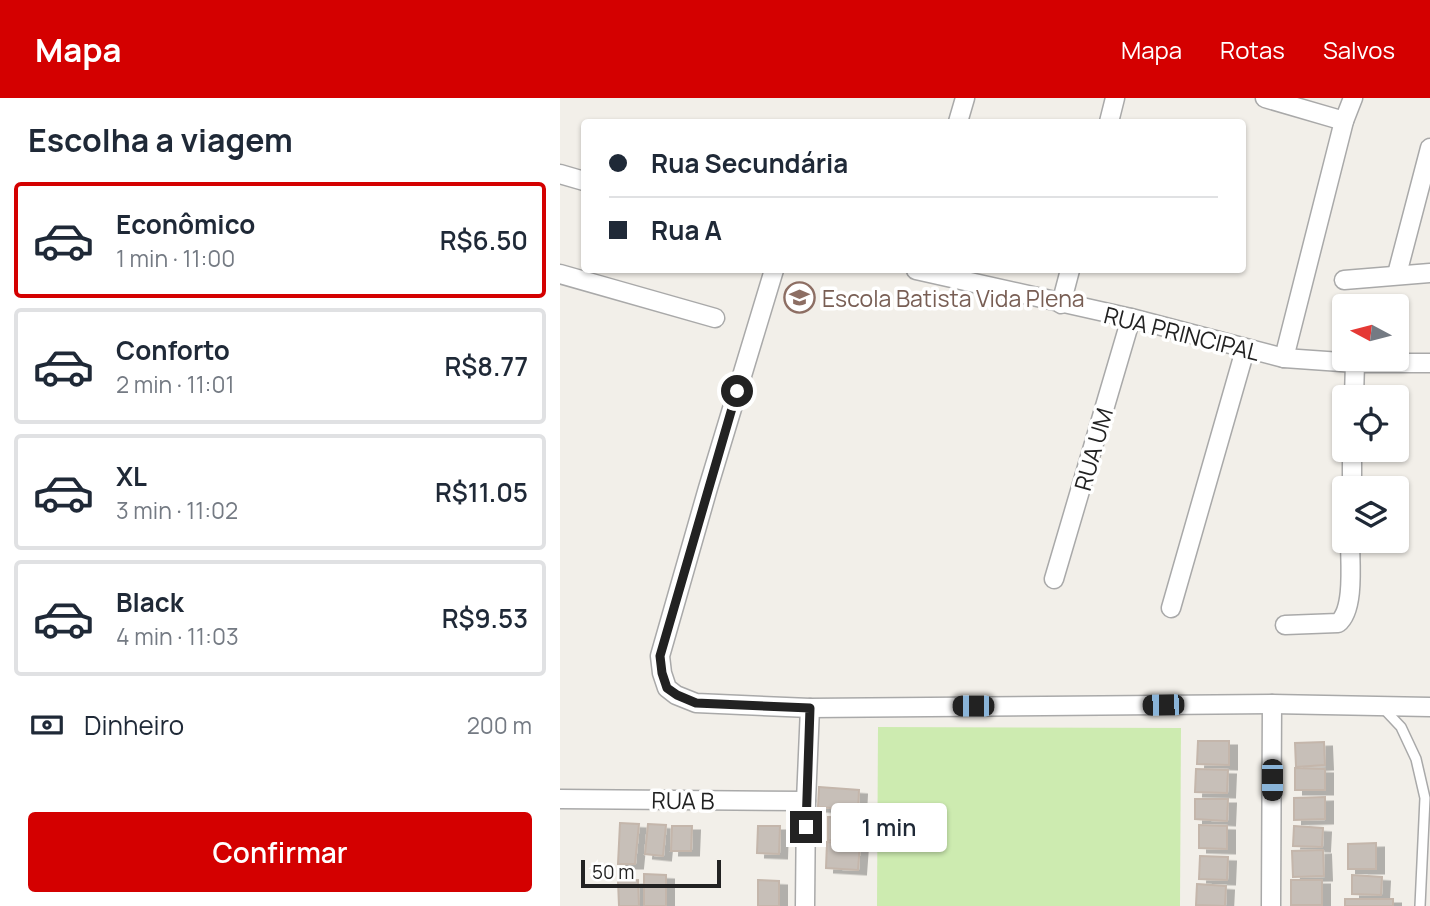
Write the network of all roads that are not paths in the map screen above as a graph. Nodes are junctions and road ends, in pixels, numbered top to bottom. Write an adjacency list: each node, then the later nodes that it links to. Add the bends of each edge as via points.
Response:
1 (965, 98): 5 (street)
2 (1115, 98): 6 (street)
3 (1265, 98): 7 (street)
4 (1353, 98): 7 (street, RUA PRINCIPAL)
5 (959, 119)
6 (1110, 119)
7 (1345, 121): 22 (street, RUA PRINCIPAL)
8 (1430, 148): 15 (street)
9 (560, 174): 10 (street)
10 (581, 180)
11 (773, 273): 33 (street, via 660,656 667,688 696,703)
12 (929, 273): 18 (street, RUA PRINCIPAL)
13 (1069, 273): 18 (street)
14 (560, 274): 19 (street)
15 (1397, 274): 16 (street); 17 (street)
16 (1430, 274)
17 (1344, 280)
18 (1061, 304): 20 (street, RUA PRINCIPAL)
19 (715, 318)
20 (1131, 318): 21 (street, RUA PRINCIPAL); 27 (street, RUA UM)
21 (1245, 350): 22 (street, RUA PRINCIPAL); 28 (street)
22 (1284, 358): 23 (street, RUA PRINCIPAL)
23 (1332, 361)
24 (1409, 363): 25 (street, RUA PRINCIPAL)
25 (1430, 363)
26 (1350, 553): 29 (street, via 1345,618 1338,623)
27 (1054, 579)
28 (1171, 608)
29 (1285, 625)
30 (1272, 704): 31 (street); 33 (street); 38 (street)
31 (1380, 706): 32 (street); 35 (lane, via 1401,727)
32 (1430, 707)
33 (810, 708): 36 (street)
34 (560, 799): 36 (street, RUA B)
35 (1428, 799): 39 (lane)
36 (806, 801): 37 (street)
37 (805, 906)
38 (1271, 906)
39 (1420, 906)

